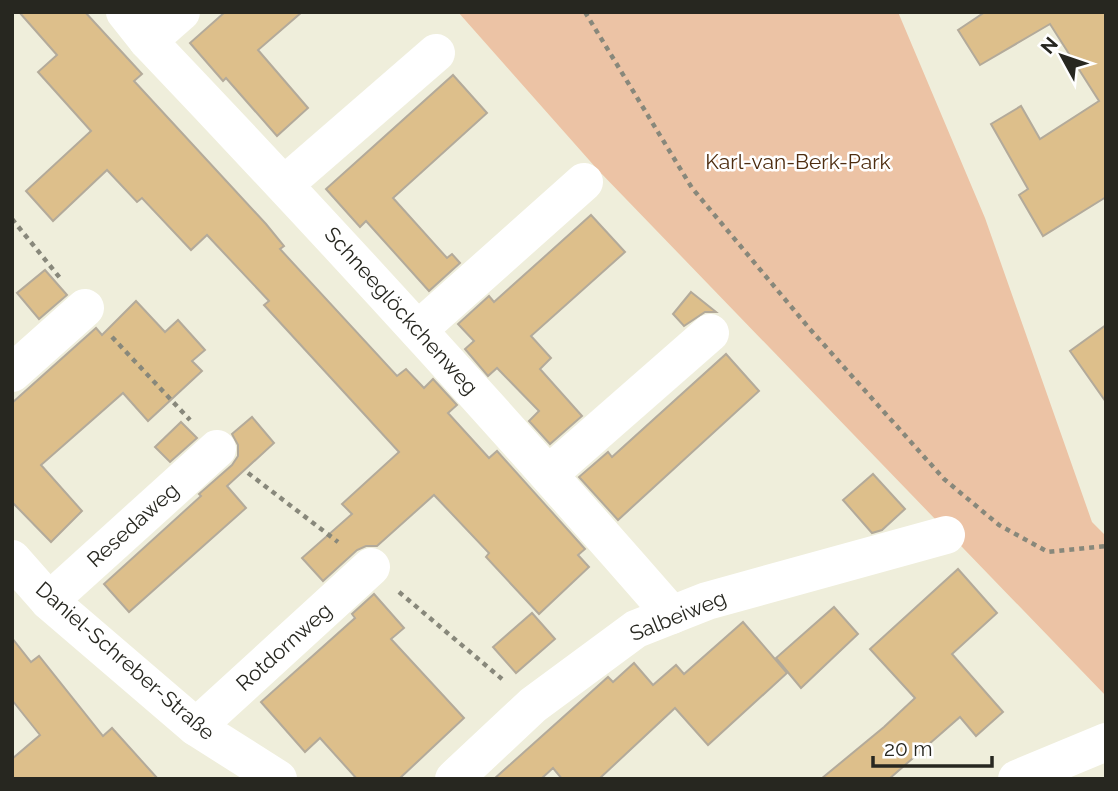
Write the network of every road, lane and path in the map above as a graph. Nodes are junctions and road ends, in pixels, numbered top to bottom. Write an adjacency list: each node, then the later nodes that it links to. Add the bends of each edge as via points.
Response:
1 (181, 12): 3 (street)
2 (585, 12): 15 (path, via 692,188 944,479 999,525 1048,552)
3 (137, 26): 6 (street, Schneeglöckchenweg)
4 (436, 53): 6 (street)
5 (584, 182): 9 (street)
6 (285, 184): 9 (street, Schneeglöckchenweg)
7 (12, 219): 8 (path)
8 (85, 308): 11 (street); 12 (path)
9 (418, 330): 13 (street, Schneeglöckchenweg)
10 (710, 333): 13 (street)
11 (12, 373)
12 (216, 449): 17 (path); 18 (street, Resedaweg)
13 (549, 474): 19 (street, Schneeglöckchenweg)
14 (946, 535): 19 (street, Salbeiweg, via 707,601)
15 (1106, 545)
16 (12, 559): 18 (street, Daniel-Schreber-Straße)
17 (371, 567): 20 (path); 21 (street, Rotdornweg)
18 (50, 601): 21 (street, Daniel-Schreber-Straße)
19 (672, 615): 20 (street, Salbeiweg, via 636,629)
20 (533, 705): 24 (street, Salbeiweg)
21 (196, 727): 23 (street, Daniel-Schreber-Straße)
22 (1106, 742): 25 (street)
23 (278, 779)
24 (454, 779)
25 (1017, 779)

